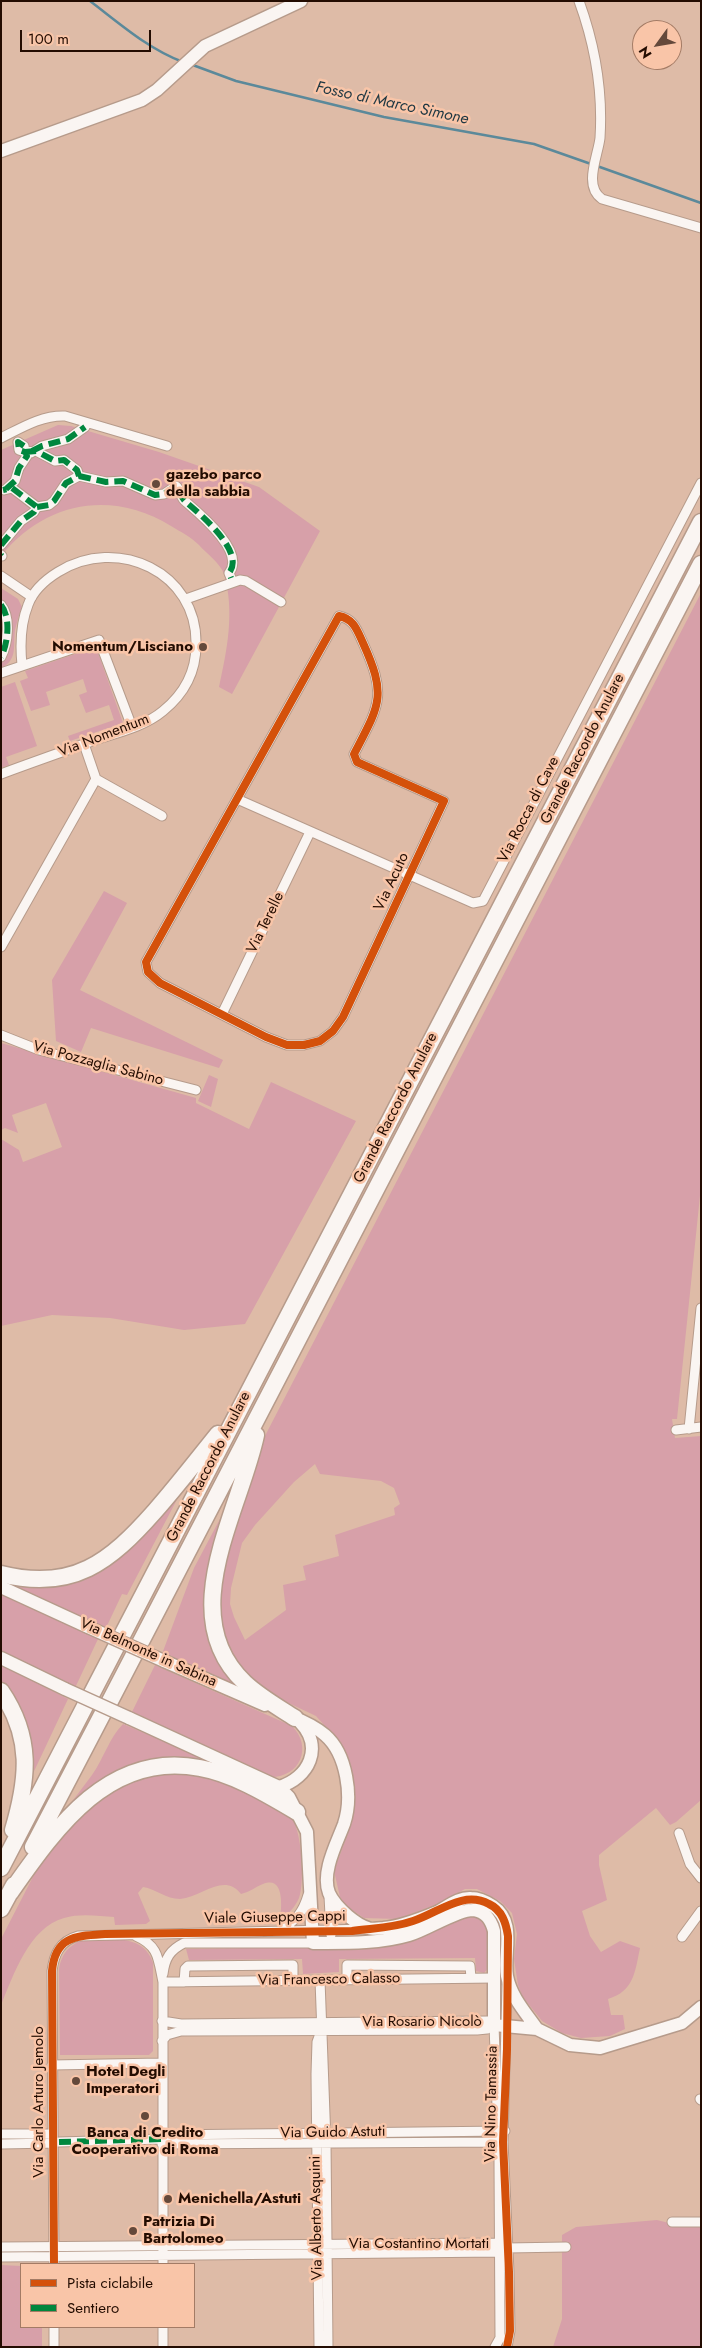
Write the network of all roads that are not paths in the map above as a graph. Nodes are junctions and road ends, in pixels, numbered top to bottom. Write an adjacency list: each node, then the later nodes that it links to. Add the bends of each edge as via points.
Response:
1 (301, 1): 3 (street, via 218,38 137,103)
2 (579, 1): 4 (street, via 591,39 599,83 600,132 593,190 602,199)
3 (1, 151)
4 (701, 228)
5 (85, 427): 8 (street, via 68,439)
6 (1, 438): 7 (street, via 53,415)
7 (167, 446)
8 (28, 453): 9 (street, via 36,451 56,461 64,460 77,470); 11 (street, via 15,481)
9 (79, 476): 12 (street, via 66,483 49,505); 17 (street, via 106,482 123,481 155,495 164,494 176,486 179,488 184,501 216,529 229,548 234,563 229,573)
10 (701, 482): 32 (street, Via Rocca di Cave, via 483,901 473,903)
11 (4, 490): 12 (street, via 12,488)
12 (37, 507): 14 (street, via 21,520)
13 (701, 522): 38 (highway, Grande Raccordo Anulare)
14 (1, 545)
15 (701, 564): 39 (highway, Grande Raccordo Anulare)
16 (1, 576): 18 (street)
17 (231, 578)
18 (32, 597): 19 (street, Via Nomentum, via 46,581 66,568 81,561 104,557 128,559 147,566 168,579); 23 (street, Via Nomentum, via 21,631)
19 (186, 599): 20 (street, via 240,580); 25 (street, Via Nomentum, via 194,618 196,638 195,659 189,678 178,697 164,710)
20 (281, 602)
21 (1, 606): 22 (street, via 7,616 5,650)
22 (1, 657)
23 (22, 665): 24 (street); 25 (street, via 101,640)
24 (1, 673)
25 (132, 727): 26 (street, Via Nomentum)
26 (84, 744): 27 (street, Via Nomentum); 28 (street)
27 (1, 774)
28 (96, 779): 30 (street); 33 (street)
29 (237, 799): 31 (street, Via Rocca di Cave); 32 (street, Via Acuto, via 339,616 345,618 354,624 375,669 378,686 376,709 354,754 355,759 444,801); 34 (street, Via Acuto, via 146,962 148,972 160,983)
30 (162, 816)
31 (310, 832): 32 (street, Via Rocca di Cave); 34 (street, Via Terelle)
32 (411, 874): 34 (street, Via Acuto, via 343,1018 326,1037 308,1045 287,1045)
33 (1, 947)
34 (222, 1014)
35 (1, 1035): 36 (street, Via Pozzaglia Sabino, via 39,1050)
36 (196, 1090)
37 (701, 1308): 41 (street)
38 (242, 1403): 43 (highway, via 176,1486 116,1552 93,1566 59,1578 32,1580); 52 (highway, Grande Raccordo Anulare)
39 (262, 1408): 47 (highway, via 218,1565 212,1592 212,1617 219,1645 235,1672 252,1689); 56 (highway, Grande Raccordo Anulare)
40 (701, 1427): 41 (street)
41 (689, 1429): 42 (street)
42 (676, 1430)
43 (1, 1574)
44 (1, 1587): 47 (street, Via Belmonte in Sabina, bridge)
45 (1, 1658): 49 (street, bridge)
46 (1, 1691): 52 (highway, via 20,1729 26,1770 23,1794)
47 (295, 1718): 49 (street, Via Belmonte in Sabina, via 311,1739 310,1759 300,1776); 55 (street, Via Belmonte in Sabina, via 331,1741 347,1783 347,1813 329,1871)
48 (228, 1777): 49 (highway, via 264,1787); 50 (highway); 56 (highway, via 182,1766 148,1769 116,1780 89,1799 58,1829)
49 (279, 1787): 50 (street, via 287,1793)
50 (297, 1812): 54 (street, via 307,1832)
51 (679, 1833): 53 (street, via 690,1864)
52 (2, 1867)
53 (701, 1878)
54 (309, 1889): 62 (street, via 305,1907 297,1920); 64 (street)
55 (329, 1892): 61 (street, via 345,1913); 65 (street)
56 (10, 1894): 58 (highway, Grande Raccordo Anulare)
57 (484, 1901): 61 (street, Viale Giuseppe Cappi, via 471,1898 458,1901 414,1921); 68 (street, Via Nino Tamassia, via 500,1913 506,1926)
58 (1, 1909)
59 (701, 1911): 66 (street)
60 (485, 1914): 65 (street, Viale Giuseppe Cappi, via 465,1910 411,1935 385,1941); 68 (street, Via Nino Tamassia, via 494,1931)
61 (369, 1929): 65 (street, Viale Giuseppe Cappi)
62 (280, 1931): 63 (street, Viale Giuseppe Cappi); 64 (street, Viale Giuseppe Cappi)
63 (132, 1934): 67 (street, Viale Giuseppe Cappi, via 78,1936); 73 (street, via 152,1945)
64 (312, 1937): 65 (street, Viale Giuseppe Cappi); 73 (street, Viale Giuseppe Cappi, via 184,1943 168,1954)
65 (331, 1937)
66 (682, 1937)
67 (63, 1944): 82 (street, Via Carlo Arturo Jemolo, via 54,1956 52,1971)
68 (501, 1977): 69 (street, Via Francesco Calasso); 77 (street, Via Nino Tamassia); 79 (street)
69 (471, 1978): 72 (street, Via Francesco Calasso); 72 (street, via 470,1966 347,1965)
70 (293, 1980): 71 (street, Via Francesco Calasso); 74 (street, Via Francesco Calasso); 74 (street, via 293,1964 188,1966)
71 (320, 1980): 72 (street, Via Francesco Calasso); 78 (street, Via Alberto Asquini)
72 (347, 1980)
73 (162, 1982): 74 (street, Via Francesco Calasso); 76 (street)
74 (184, 1982)
75 (701, 2006): 79 (street, via 682,2023 600,2048 570,2045)
76 (162, 2021): 78 (street, Via Rosario Nicolò); 80 (street)
77 (501, 2025): 78 (street, Via Rosario Nicolò, via 487,2029); 79 (street); 83 (street, Via Nino Tamassia)
78 (321, 2026): 80 (street, Via Rosario Nicolò, via 181,2030); 85 (street, Via Alberto Asquini, via 324,2042)
79 (537, 2029)
80 (162, 2041): 81 (street)
81 (161, 2063): 82 (street); 86 (street)
82 (52, 2065): 87 (street, Via Carlo Arturo Jemolo)
83 (501, 2131): 85 (street, Via Guido Astuti); 88 (street, Via Nino Tamassia)
84 (1, 2134): 87 (street)
85 (321, 2138): 86 (street, Via Guido Astuti); 88 (street, Via Guido Astuti); 97 (street, Via Alberto Asquini)
86 (162, 2139): 87 (street, Via Guido Astuti); 98 (street)
87 (55, 2140): 89 (street); 93 (street, Via Carlo Arturo Jemolo)
88 (501, 2142): 95 (street, Via Nino Tamassia); 96 (street, Via Nino Tamassia)
89 (1, 2144)
90 (672, 2222): 91 (street)
91 (701, 2222)
92 (1, 2247): 93 (street, Via Costantino Mortati)
93 (54, 2247): 98 (street, Via Costantino Mortati); 100 (street, Via Carlo Arturo Jemolo)
94 (566, 2247): 96 (street)
95 (499, 2248): 96 (street, Via Costantino Mortati); 97 (street, Via Costantino Mortati); 107 (street, Via Nino Tamassia, via 500,2338)
96 (508, 2248): 108 (street, Via Nino Tamassia, via 510,2331)
97 (322, 2249): 98 (street, Via Costantino Mortati); 105 (street, Via Alberto Asquini); 106 (street, Via Alberto Asquini)
98 (163, 2255): 100 (street, Via Costantino Mortati)
99 (1, 2257): 100 (street, Via Costantino Mortati)
100 (54, 2260)
101 (54, 2328): 103 (street)
102 (162, 2328): 104 (street)
103 (54, 2347)
104 (163, 2347)
105 (319, 2347)
106 (328, 2347)
107 (495, 2347)
108 (507, 2347)

